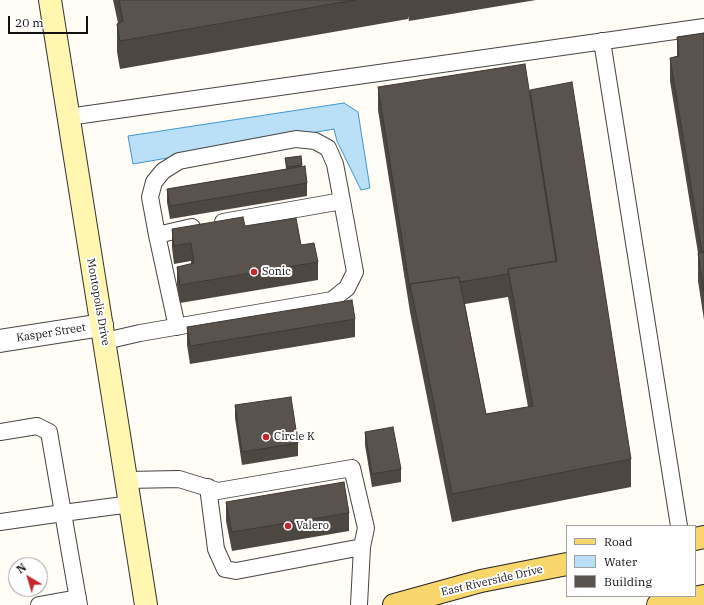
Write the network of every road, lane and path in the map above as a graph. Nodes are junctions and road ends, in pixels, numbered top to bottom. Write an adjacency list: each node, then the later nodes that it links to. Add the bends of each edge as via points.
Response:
1 (50, 0): 4 (main road, Montopolis Drive)
2 (704, 27): 3 (lane)
3 (602, 41): 4 (lane); 16 (lane)
4 (68, 117): 8 (main road, Montopolis Drive)
5 (342, 201): 6 (lane); 6 (lane, via 335,164 328,148 315,141 296,139 179,161 163,171 154,182 150,197); 7 (lane, via 355,272 347,288 332,300)
6 (157, 234): 7 (lane)
7 (177, 327): 8 (lane)
8 (104, 333): 9 (street, Kasper Street); 11 (main road, Montopolis Drive)
9 (0, 341)
10 (0, 432): 14 (lane, via 37,426 49,432)
11 (127, 480): 12 (lane, via 179,479); 13 (main road, Montopolis Drive)
12 (208, 487): 17 (lane, via 216,549 225,569 236,571); 17 (lane, via 218,491 352,468 366,528)
13 (131, 504): 14 (lane); 22 (main road, Montopolis Drive)
14 (63, 513): 15 (lane); 20 (lane)
15 (0, 522)
16 (679, 525)
17 (362, 547): 23 (lane)
18 (566, 564): 24 (main road, East Riverside Drive, via 481,581)
19 (704, 596): 25 (main road)
20 (78, 601): 21 (lane)
21 (41, 605)
22 (146, 605)
23 (359, 605)
24 (394, 605)
25 (658, 605)

